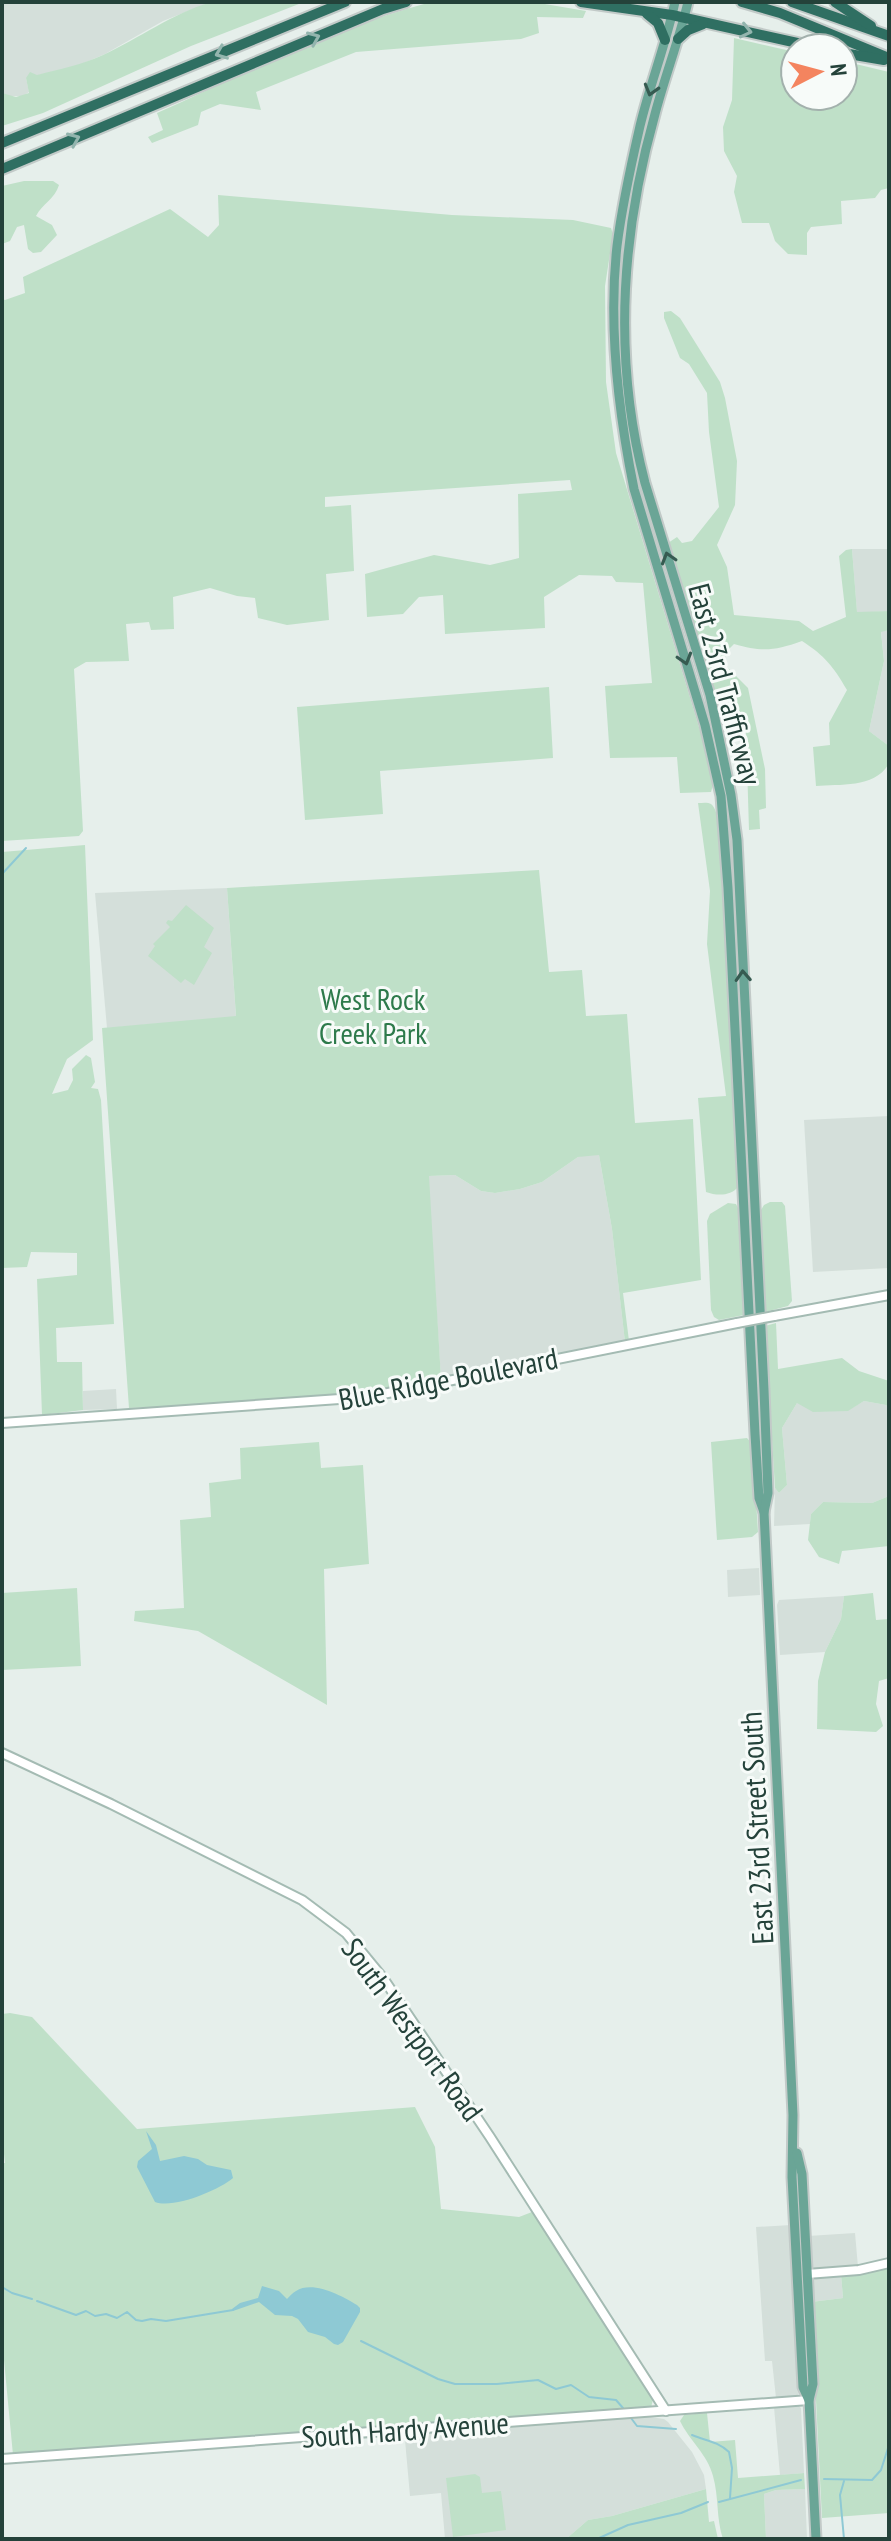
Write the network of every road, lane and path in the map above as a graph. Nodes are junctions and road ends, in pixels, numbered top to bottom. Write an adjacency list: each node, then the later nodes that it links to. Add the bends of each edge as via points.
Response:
1 (345, 2): 19 (highway, one-way to 19)
2 (406, 2): 20 (highway, one-way to 2)
3 (581, 2): 9 (highway)
4 (675, 2): 10 (main road, East 23rd Trafficway)
5 (688, 2): 11 (main road, East 23rd Trafficway)
6 (742, 2): 18 (highway)
7 (792, 2): 13 (highway)
8 (835, 2): 13 (highway)
9 (645, 12): 10 (highway); 16 (highway, via 658,23)
10 (672, 15): 11 (highway); 16 (main road, East 23rd Trafficway)
11 (684, 18): 12 (highway); 14 (main road, East 23rd Trafficway)
12 (707, 23): 14 (highway); 15 (highway, one-way to 15)
13 (886, 35)
14 (678, 39): 22 (main road, East 23rd Trafficway, one-way to 14, via 737,840 710,695 637,455 627,390 625,270 630,226 654,115)
15 (779, 39)
16 (665, 40): 22 (main road, East 23rd Trafficway, one-way to 22, via 641,123 617,247 617,379 634,489 721,796)
17 (859, 55): 18 (highway)
18 (889, 60)
19 (2, 143)
20 (2, 169)
21 (889, 1295): 23 (street, Blue Ridge Boulevard, bridge, via 368,1397)
22 (759, 1390): 25 (main road, East 23rd Street South, via 759,1498 764,1512)
23 (2, 1423)
24 (2, 1753): 29 (street, South Westport Road, via 302,1900 346,1933 383,1978)
25 (794, 2142): 27 (main road, East 23rd Street South, via 802,2174); 28 (main road, East 23rd Street South, via 803,2387)
26 (889, 2263): 27 (street)
27 (807, 2274): 28 (main road, East 23rd Street South, via 813,2384)
28 (809, 2400): 29 (street, South Hardy Avenue); 31 (main road, East 23rd Street South)
29 (666, 2411): 30 (street, South Hardy Avenue)
30 (2, 2459)
31 (816, 2539)

